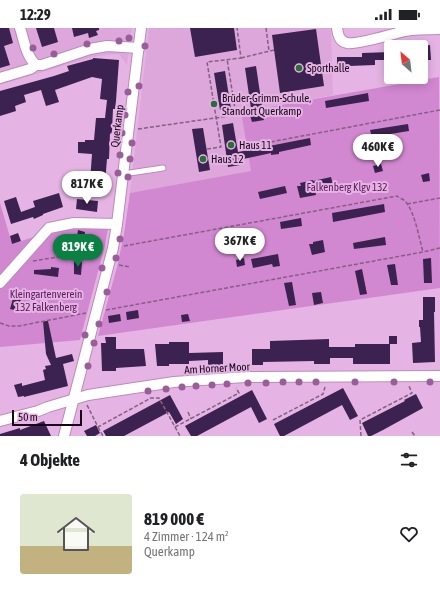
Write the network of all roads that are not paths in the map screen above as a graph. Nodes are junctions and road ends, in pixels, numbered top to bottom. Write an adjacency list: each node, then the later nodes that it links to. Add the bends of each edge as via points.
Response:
1 (20, 28): 6 (street, via 28,54)
2 (141, 28): 5 (street, Querkamp)
3 (337, 28): 4 (street, via 339,37 350,43)
4 (440, 28)
5 (139, 48): 6 (street, via 107,46); 9 (street, Querkamp)
6 (36, 65): 7 (street)
7 (0, 78)
8 (163, 168): 9 (lane)
9 (123, 174): 10 (street, Querkamp)
10 (117, 224): 11 (street, via 74,223); 15 (street, Querkamp)
11 (49, 228): 12 (street); 13 (street)
12 (35, 233)
13 (0, 283)
14 (440, 376): 15 (street, Am Horner Moor, via 245,377 174,382)
15 (73, 399): 16 (street, Am Horner Moor); 17 (street, Querkamp)
16 (0, 421)
17 (64, 436)

